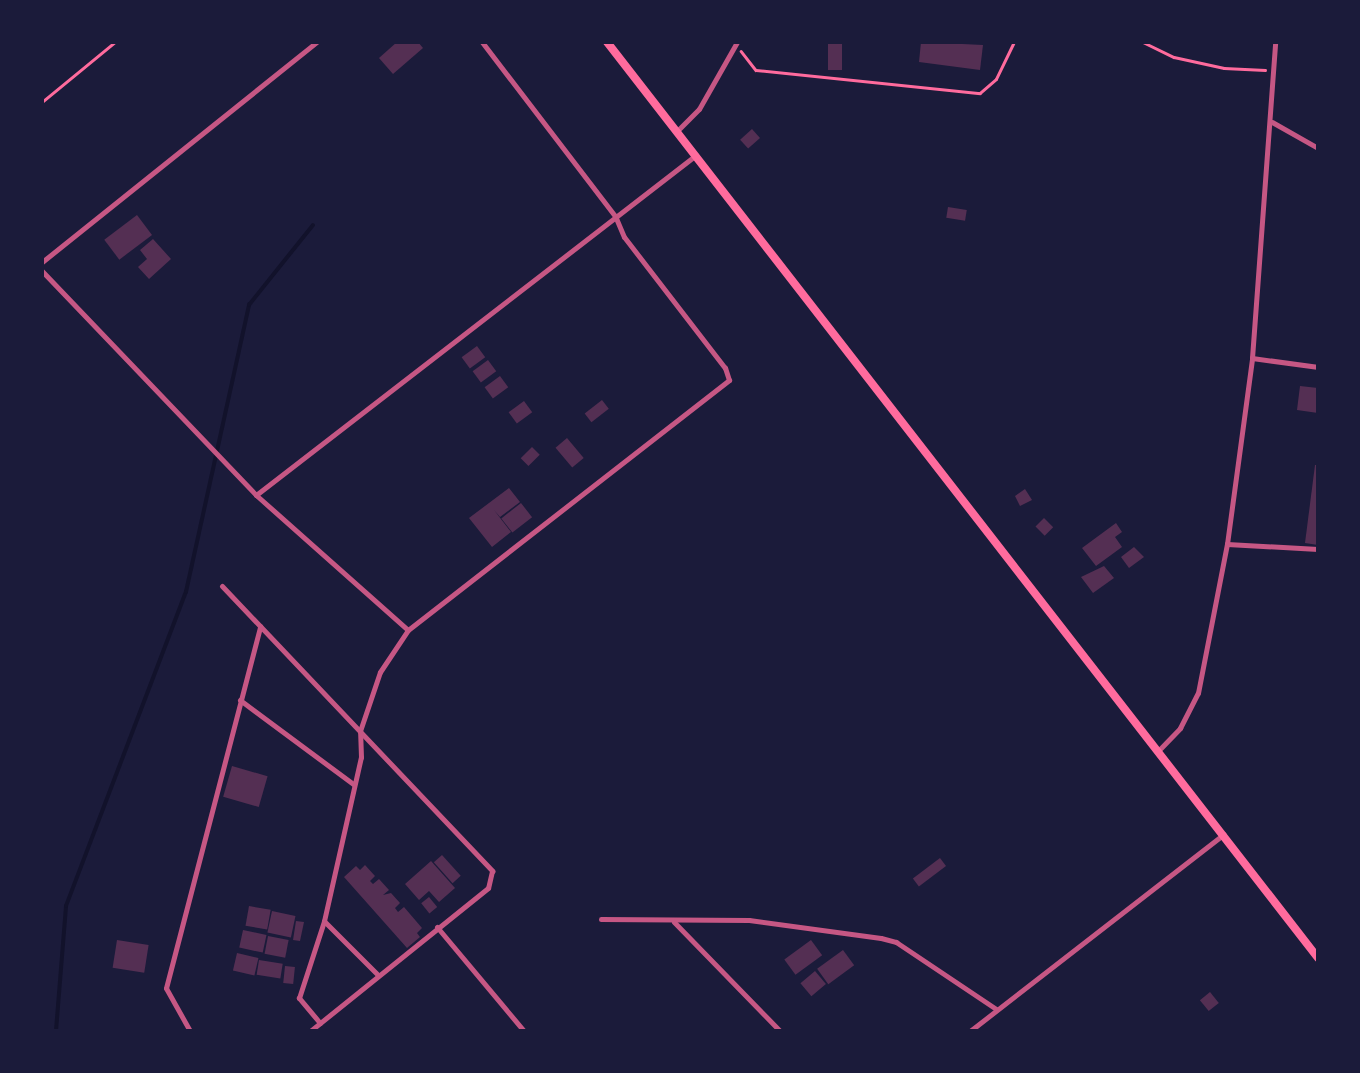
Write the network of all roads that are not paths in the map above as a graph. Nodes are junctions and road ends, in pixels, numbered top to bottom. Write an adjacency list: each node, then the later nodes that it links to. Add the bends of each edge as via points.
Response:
1 (317, 42): 11 (street)
2 (482, 42): 10 (street)
3 (607, 42): 7 (main road)
4 (1275, 42): 6 (street)
5 (737, 44): 7 (street, via 699,108)
6 (1272, 122): 8 (street); 13 (street)
7 (677, 131): 9 (main road)
8 (1318, 148)
9 (696, 155): 10 (street); 23 (main road)
10 (615, 216): 15 (street); 20 (street, via 624,237 725,368 729,380)
11 (42, 262)
12 (42, 271): 15 (street)
13 (1252, 358): 14 (street); 16 (street)
14 (1318, 367)
15 (256, 495): 20 (street)
16 (1227, 544): 17 (street); 23 (street, via 1198,692 1181,728)
17 (1318, 549)
18 (222, 586): 19 (street)
19 (260, 626): 21 (street); 22 (street)
20 (408, 629): 22 (street, via 380,672)
21 (240, 700): 24 (street); 34 (street, via 166,988)
22 (360, 732): 24 (street, via 361,757); 29 (street, via 492,871 488,888)
23 (1158, 751): 25 (main road)
24 (353, 784): 27 (street)
25 (1224, 834): 30 (main road); 32 (street)
26 (601, 919): 28 (street)
27 (324, 921): 31 (street); 33 (street, via 299,998)
28 (674, 922): 32 (street, via 749,920 895,942); 37 (street)
29 (437, 927): 31 (street); 36 (street)
30 (1318, 958)
31 (377, 974): 33 (street)
32 (996, 1009): 38 (street)
33 (320, 1023): 35 (street)
34 (190, 1031)
35 (310, 1031)
36 (524, 1031)
37 (780, 1031)
38 (970, 1031)

